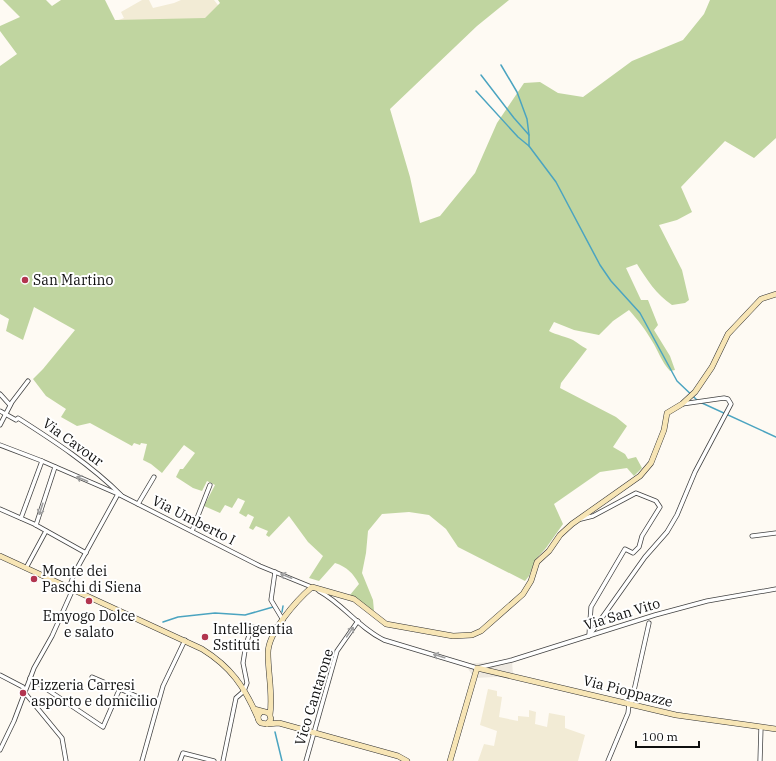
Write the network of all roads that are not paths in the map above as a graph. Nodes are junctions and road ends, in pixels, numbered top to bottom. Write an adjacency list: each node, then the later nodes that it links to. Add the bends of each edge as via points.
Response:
1 (776, 294): 4 (street, via 761,300 728,334 712,367)
2 (28, 381): 5 (street)
3 (0, 394): 5 (street)
4 (682, 404): 19 (street, via 667,413 664,430 651,463 640,476); 36 (street, via 728,399 732,404 695,472 677,515)
5 (10, 405): 7 (street)
6 (0, 411): 7 (street, Via Cavour)
7 (5, 414): 8 (street); 15 (street, Via Cavour, via 16,420 18,418 42,433 107,480)
8 (0, 425)
9 (0, 445): 10 (street, Via Umberto I)
10 (42, 461): 11 (street, Via Umberto I); 18 (street)
11 (55, 467): 14 (street, Via Umberto I, one-way to 11); 20 (street, one-way to 20)
12 (154, 477): 16 (street)
13 (210, 486): 22 (street)
14 (118, 494): 15 (street, Via Umberto I); 25 (street)
15 (124, 497): 16 (street, Via Umberto I)
16 (138, 504): 22 (street, Via Umberto I)
17 (0, 509): 18 (street)
18 (21, 518): 20 (street)
19 (576, 520): 29 (street, via 537,562 531,581 523,594 490,625 472,635 453,636 386,624 354,599); 36 (street, via 592,516 636,493 656,500 660,507 642,536 639,547 633,553 625,549 591,607)
20 (36, 525): 21 (street)
21 (46, 531): 25 (street); 27 (street)
22 (192, 531): 28 (street, Via Umberto I)
23 (776, 532): 24 (street)
24 (752, 536)
25 (86, 553): 30 (street)
26 (0, 556): 27 (street)
27 (26, 568): 30 (street)
28 (274, 572): 29 (street, Via Umberto I, one-way to 28); 32 (street, via 271,600)
29 (312, 587): 32 (street); 33 (street, Via Umberto I, via 333,598)
30 (71, 588): 37 (street); 41 (street, via 52,636)
31 (776, 589): 36 (street, Via San Vito, via 707,601)
32 (283, 620): 35 (street)
33 (358, 621): 38 (street, Via Umberto I, one-way to 33, via 384,640); 56 (street, Vico Cantarone, one-way to 33, via 337,651)
34 (649, 623): 45 (street)
35 (279, 625): 43 (street, via 274,628 252,627 243,663 247,683); 47 (street, via 268,652)
36 (589, 636): 38 (street, Via San Vito)
37 (185, 640): 43 (street, via 218,659); 46 (street, via 163,686)
38 (477, 668): 45 (street, Via Pioppazze); 65 (street)
39 (0, 675): 44 (street, via 23,687)
40 (92, 677): 42 (street)
41 (30, 678): 42 (street, via 102,727); 44 (street)
42 (120, 688): 46 (street)
43 (244, 690): 48 (street); 62 (street, via 236,698)
44 (24, 693): 57 (street); 58 (street, via 62,738)
45 (630, 704): 54 (street, Via Pioppazze, via 676,715); 66 (street)
46 (157, 705): 59 (street)
47 (272, 706): 49 (street); 50 (street)
48 (254, 709): 49 (street); 51 (street)
49 (262, 712): 50 (street); 51 (street)
50 (271, 716): 52 (street); 53 (street)
51 (258, 718): 53 (street, via 260,723)
52 (279, 723): 53 (street); 56 (street)
53 (267, 724)
54 (761, 727): 55 (street, Via Pioppazze); 67 (street)
55 (776, 729)
56 (314, 733): 63 (street, Vico Cantarone); 64 (street, via 398,756)
57 (0, 750)
58 (66, 761)
59 (142, 761)
60 (180, 761): 61 (street, via 183,753)
61 (214, 761)
62 (223, 761)
63 (306, 761)
64 (407, 761)
65 (450, 761)
66 (608, 761)
67 (760, 761)

